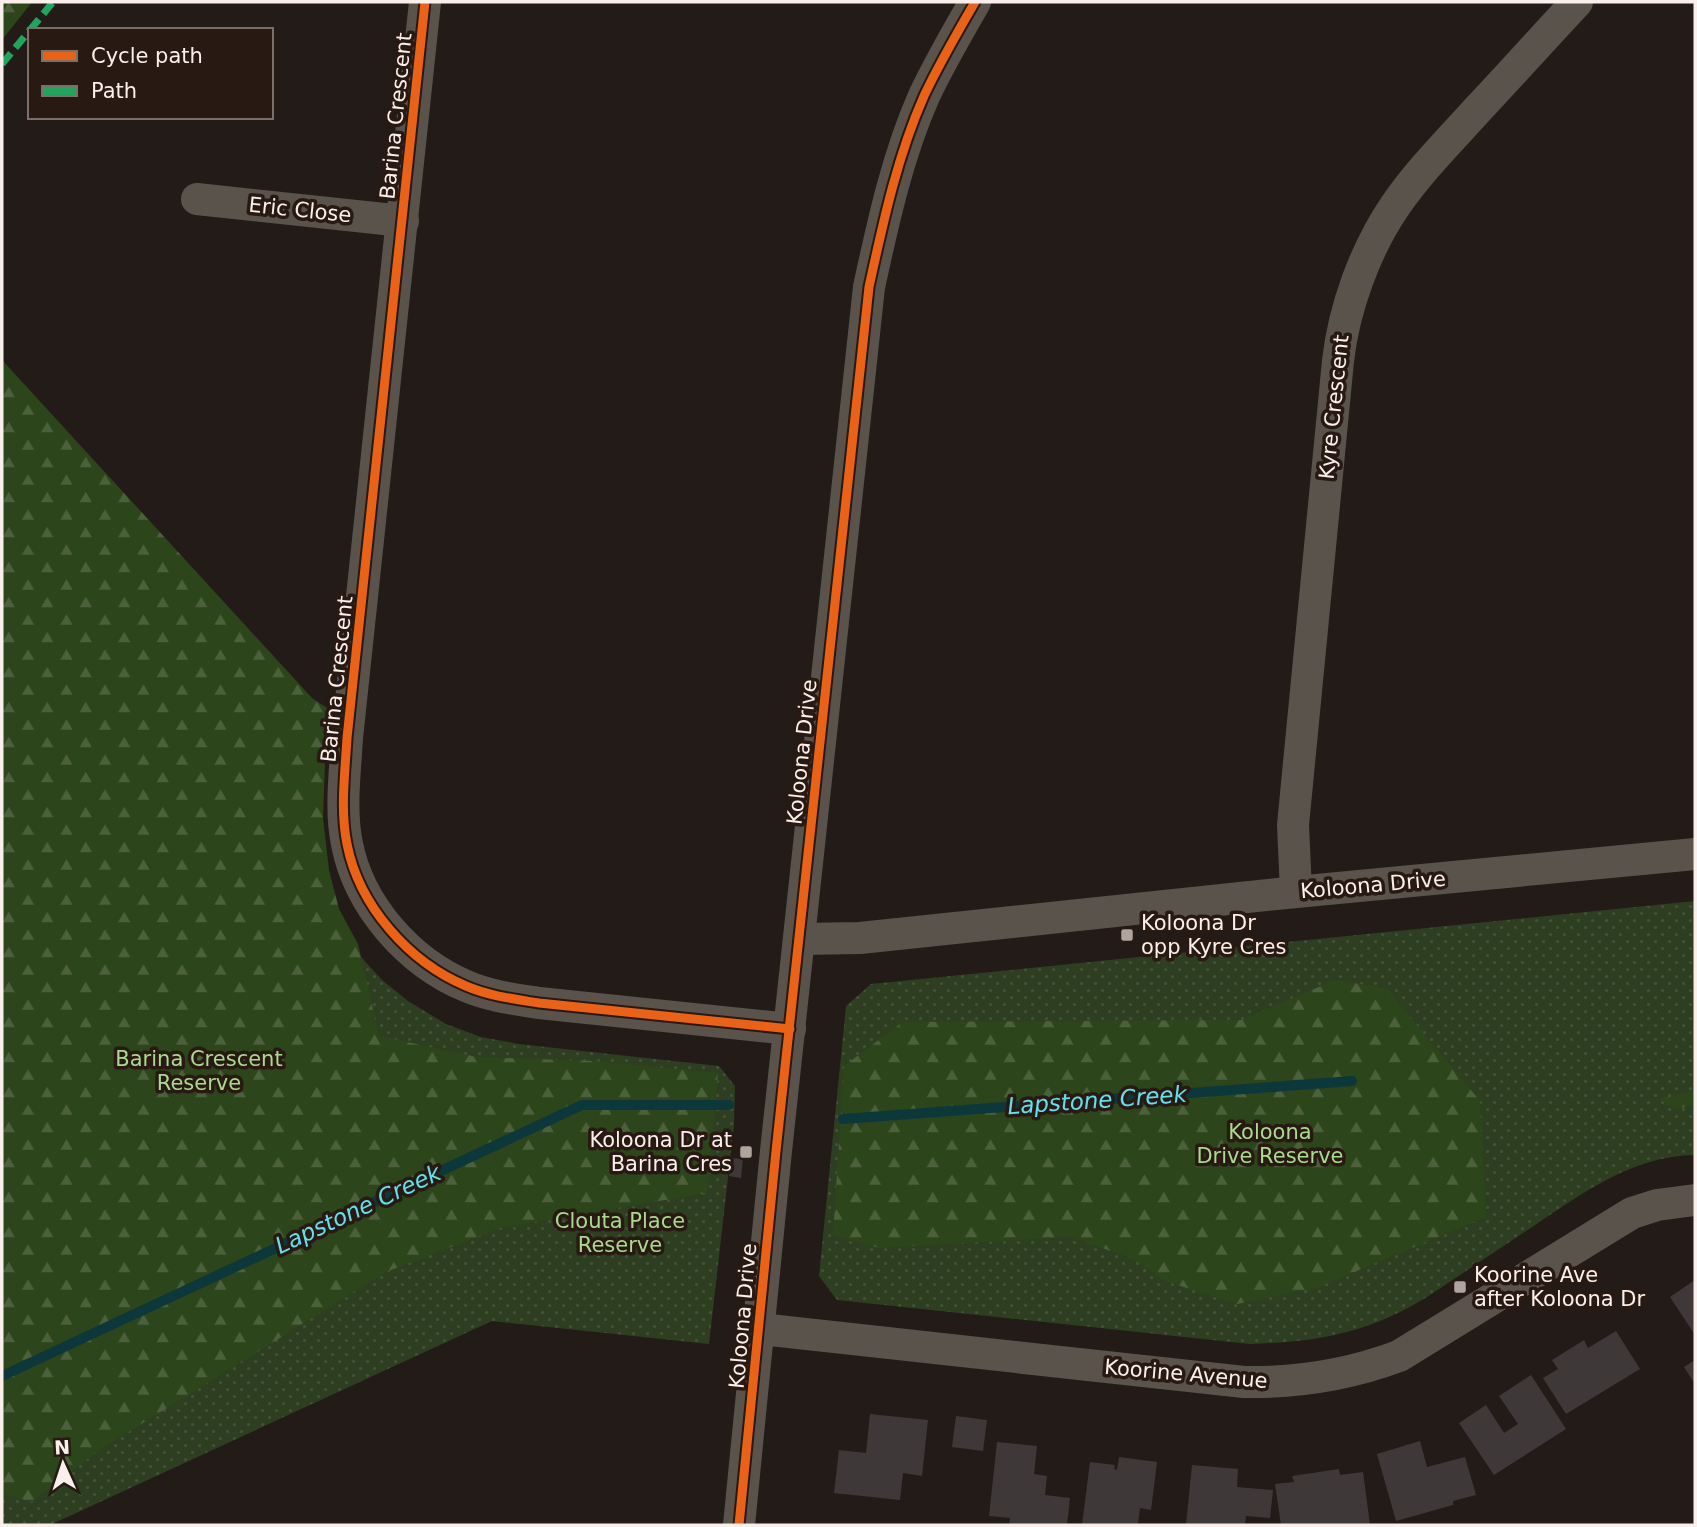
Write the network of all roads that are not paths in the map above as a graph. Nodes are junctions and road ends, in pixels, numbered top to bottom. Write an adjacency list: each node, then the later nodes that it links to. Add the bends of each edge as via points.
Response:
1 (425, 2): 5 (street, Barina Crescent)
2 (975, 2): 8 (street, Koloona Drive, via 923,99 904,150 869,287)
3 (1577, 2): 7 (street, Kyre Crescent, via 1429,162 1394,208 1352,295 1341,332 1293,825)
4 (197, 199): 5 (street, Eric Close)
5 (403, 221): 9 (street, Barina Crescent, via 347,738 346,842 354,870 397,938 433,968 466,986 538,1003)
6 (1695, 854): 7 (street, Koloona Drive)
7 (1296, 892): 8 (street, Koloona Drive, via 860,938)
8 (800, 939): 9 (street, Koloona Drive)
9 (790, 1029): 11 (street, Koloona Drive)
10 (1695, 1200): 11 (street, Koorine Avenue, via 1632,1213 1399,1356 1309,1380 1244,1382)
11 (760, 1329): 12 (street, Koloona Drive)
12 (739, 1525)

